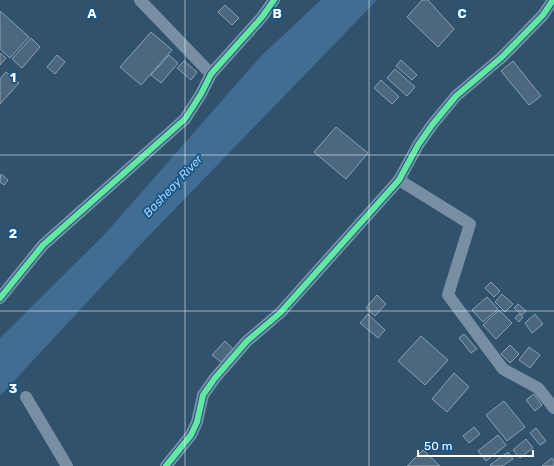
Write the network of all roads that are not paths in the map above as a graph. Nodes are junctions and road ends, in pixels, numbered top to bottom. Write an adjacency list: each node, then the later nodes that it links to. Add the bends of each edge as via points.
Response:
1 (140, 0): 4 (street)
2 (274, 0): 4 (street)
3 (554, 0): 5 (street, via 502,57 456,96 418,145)
4 (211, 74): 6 (street, via 185,119 43,245)
5 (399, 180): 8 (street, via 470,224 448,295 503,369 538,388); 10 (street, via 280,313 247,341 214,378 203,396 191,435)
6 (0, 298)
7 (26, 397): 9 (street)
8 (554, 408)
9 (66, 466)
10 (166, 466)

